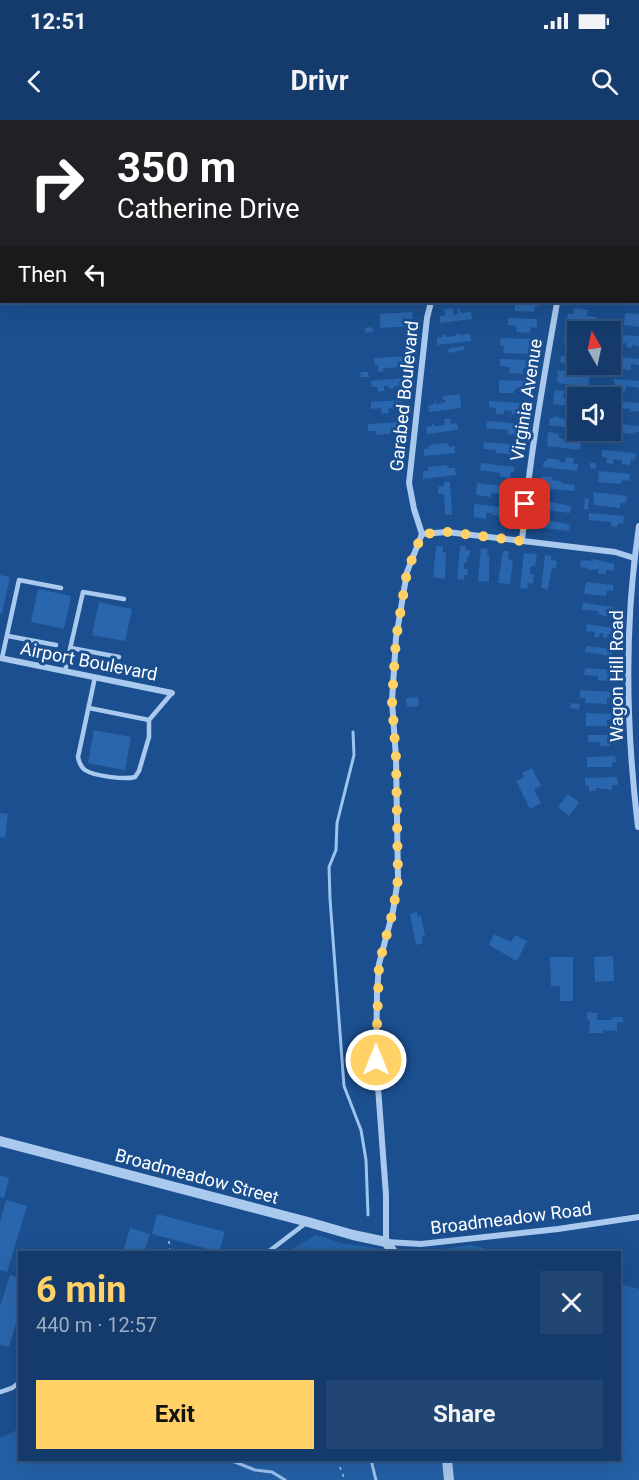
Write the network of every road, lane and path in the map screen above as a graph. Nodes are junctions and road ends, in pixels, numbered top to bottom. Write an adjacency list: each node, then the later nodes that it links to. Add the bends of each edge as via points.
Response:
1 (431, 303): 4 (street, Garabed Boulevard, via 409,483)
2 (557, 303): 5 (street, Virginia Avenue, via 527,485)
3 (639, 526): 6 (street, Wagon Hill Road)
4 (422, 534): 5 (street, via 447,532); 26 (street, via 407,572 396,639 392,701 398,879 379,964 377,994 376,1060)
5 (522, 541): 6 (street, via 615,552)
6 (634, 558): 16 (street, Wagon Hill Road)
7 (60, 588): 9 (lane, via 19,580)
8 (124, 599): 11 (lane, via 83,592)
9 (8, 636): 10 (lane); 13 (lane)
10 (56, 645)
11 (71, 648): 12 (lane); 14 (lane)
12 (119, 657)
13 (1, 658): 14 (street, Airport Boulevard)
14 (65, 671): 15 (street, Airport Boulevard)
15 (95, 677): 18 (street, Airport Boulevard); 19 (lane)
16 (629, 680): 17 (street); 21 (street, Wagon Hill Road)
17 (639, 681)
18 (172, 693): 20 (lane)
19 (89, 708): 20 (lane); 20 (lane, via 78,757 80,764 85,770 126,779 135,777 139,771 149,737)
20 (149, 720)
21 (638, 827)
22 (0, 1141): 24 (street, Broadmeadow Street)
23 (639, 1217): 26 (street, Broadmeadow Road, via 421,1244)
24 (308, 1222): 26 (street, Broadmeadow Street); 28 (lane)
25 (169, 1241): 27 (path)
26 (386, 1242): 29 (street)
27 (170, 1251)
28 (269, 1251)
29 (392, 1251)
30 (18, 1384): 31 (lane)
31 (0, 1392)
32 (337, 1461): 34 (path)
33 (447, 1461): 35 (street)
34 (345, 1480)
35 (449, 1480)

